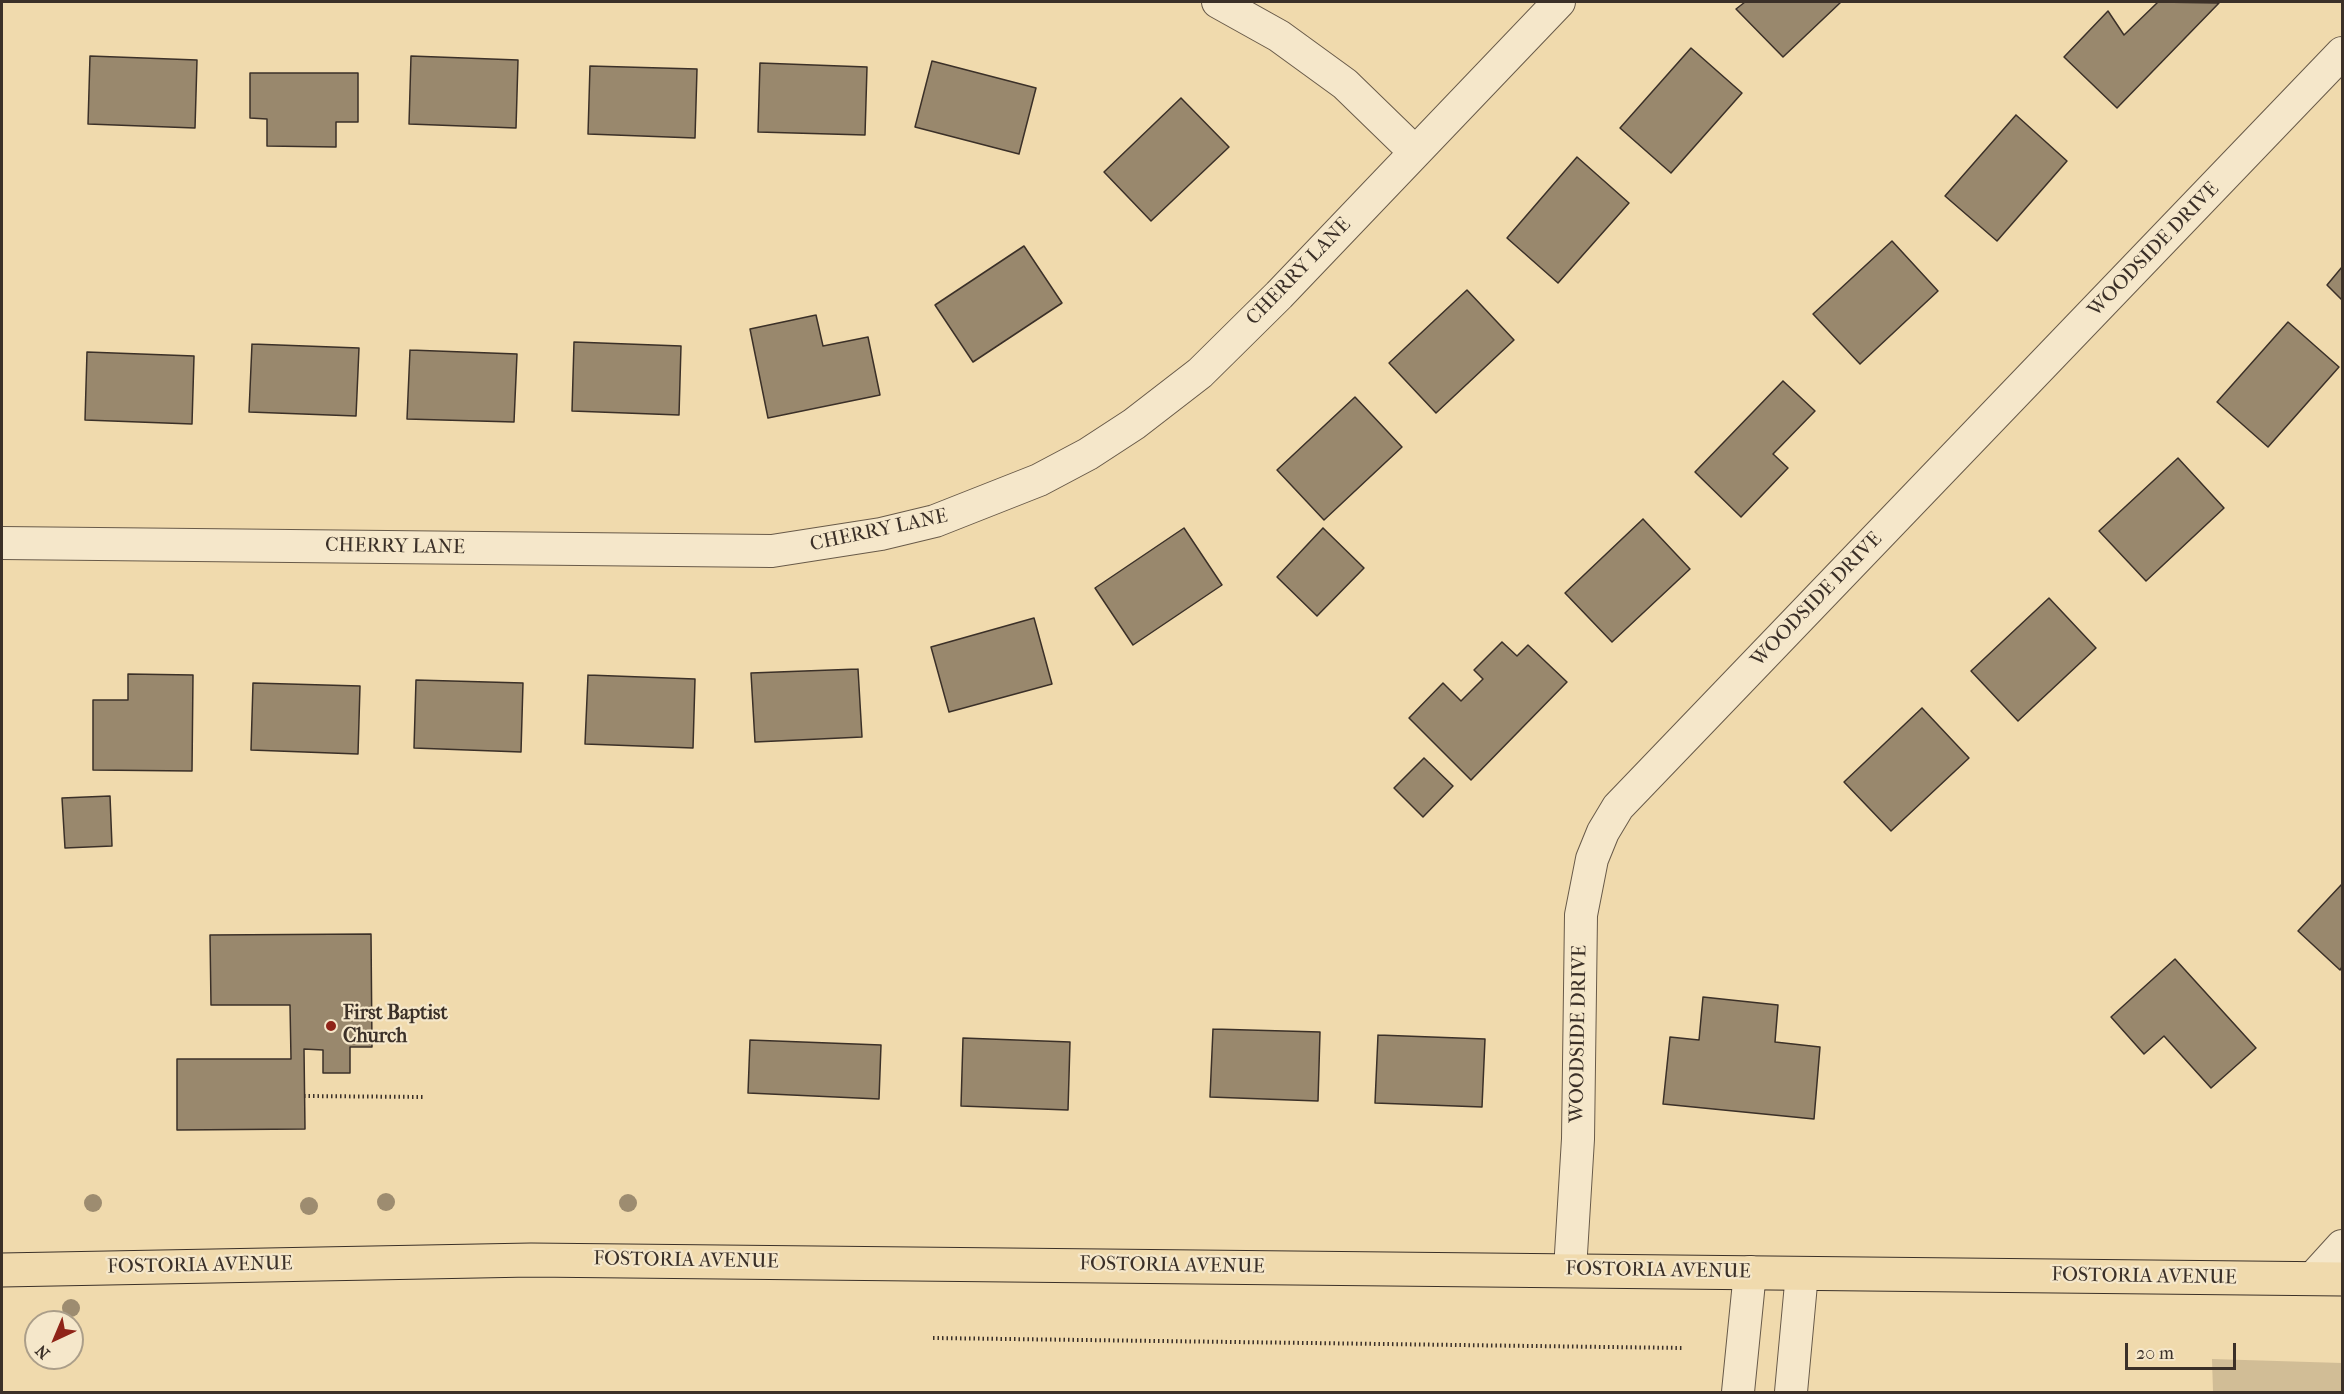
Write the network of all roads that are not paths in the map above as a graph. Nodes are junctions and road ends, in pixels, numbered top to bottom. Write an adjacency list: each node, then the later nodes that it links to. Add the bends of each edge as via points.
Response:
1 (1218, 2): 4 (street, via 1279,36 1345,84)
2 (1559, 2): 4 (street, CHERRY LANE)
3 (2343, 53): 8 (street, WOODSIDE DRIVE, via 1618,807 1592,859 1581,915 1578,1139)
4 (1415, 152): 5 (street, CHERRY LANE, via 1271,303 1181,388 1088,454 1039,480 935,521 881,534 772,550)
5 (2, 543)
6 (2343, 1246): 11 (street)
7 (2, 1270): 8 (main road, FOSTORIA AVENUE, via 531,1260)
8 (1570, 1270): 9 (main road, FOSTORIA AVENUE)
9 (1750, 1272): 10 (main road, FOSTORIA AVENUE); 12 (street)
10 (1802, 1273): 11 (main road, FOSTORIA AVENUE); 13 (street)
11 (2327, 1279)
12 (1738, 1392)
13 (1791, 1392)

